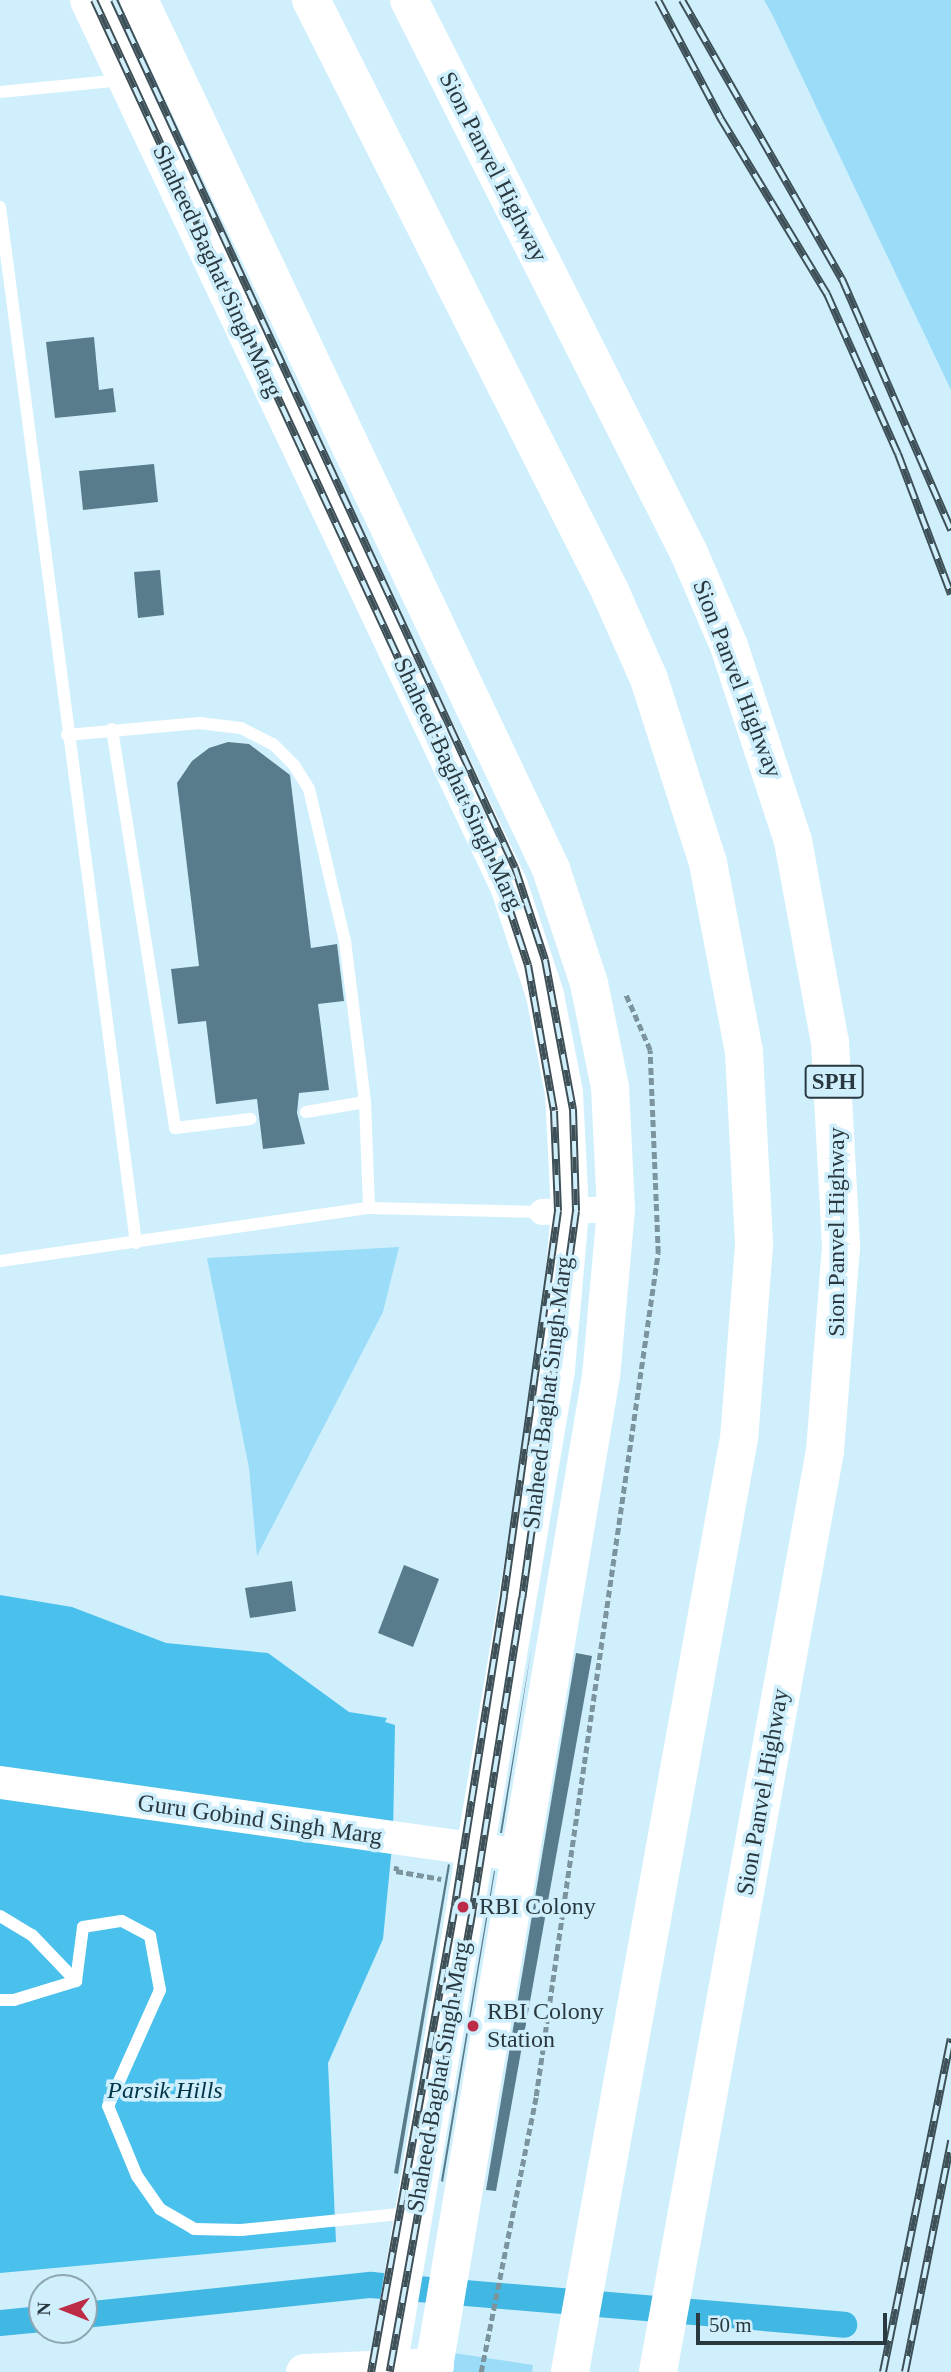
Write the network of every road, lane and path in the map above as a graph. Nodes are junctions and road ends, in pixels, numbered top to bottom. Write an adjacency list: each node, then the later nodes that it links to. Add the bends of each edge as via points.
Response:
1 (89, 0): 5 (main road, Shaheed Baghat Singh Marg)
2 (139, 0): 14 (main road, Shaheed Baghat Singh Marg, via 551,870 589,983 610,1087)
3 (311, 0): 27 (main road, via 610,591 649,679 708,863 744,1052 754,1245 739,1438)
4 (409, 0): 30 (main road, Sion Panvel Highway / SPH, via 688,553 729,646 793,841 831,1042 841,1247 825,1451)
5 (127, 79): 6 (lane); 15 (main road, Shaheed Baghat Singh Marg, via 509,886 545,995 564,1093)
6 (0, 92)
7 (0, 207): 9 (lane)
8 (112, 729): 9 (lane); 10 (lane, via 199,723 242,728 273,744 294,765 309,789 345,941); 12 (lane, via 175,1128)
9 (67, 735): 16 (lane)
10 (365, 1102): 11 (lane); 13 (lane)
11 (306, 1112)
12 (250, 1119)
13 (369, 1208): 15 (lane); 16 (lane)
14 (616, 1209): 15 (street); 20 (main road, Shaheed Baghat Singh Marg, via 601,1376)
15 (556, 1212): 19 (main road, Shaheed Baghat Singh Marg, via 556,1370)
16 (136, 1243): 17 (lane)
17 (0, 1261)
18 (0, 1782): 19 (street, Guru Gobind Singh Marg)
19 (478, 1851): 20 (street, Guru Gobind Singh Marg); 26 (main road, Shaheed Baghat Singh Marg)
20 (521, 1855): 28 (main road, Shaheed Baghat Singh Marg)
21 (397, 1871): 22 (path)
22 (446, 1879)
23 (0, 1916): 24 (lane, via 32,1935)
24 (76, 1981): 25 (lane); 26 (lane, via 83,1927 122,1921 150,1936 160,1990 108,2106 136,2176 160,2209 194,2230)
25 (0, 2000)
26 (415, 2218): 29 (main road, Shaheed Baghat Singh Marg)
27 (571, 2363)
28 (434, 2369): 29 (main road)
29 (387, 2370): 31 (main road)
30 (659, 2371)
31 (304, 2372)

